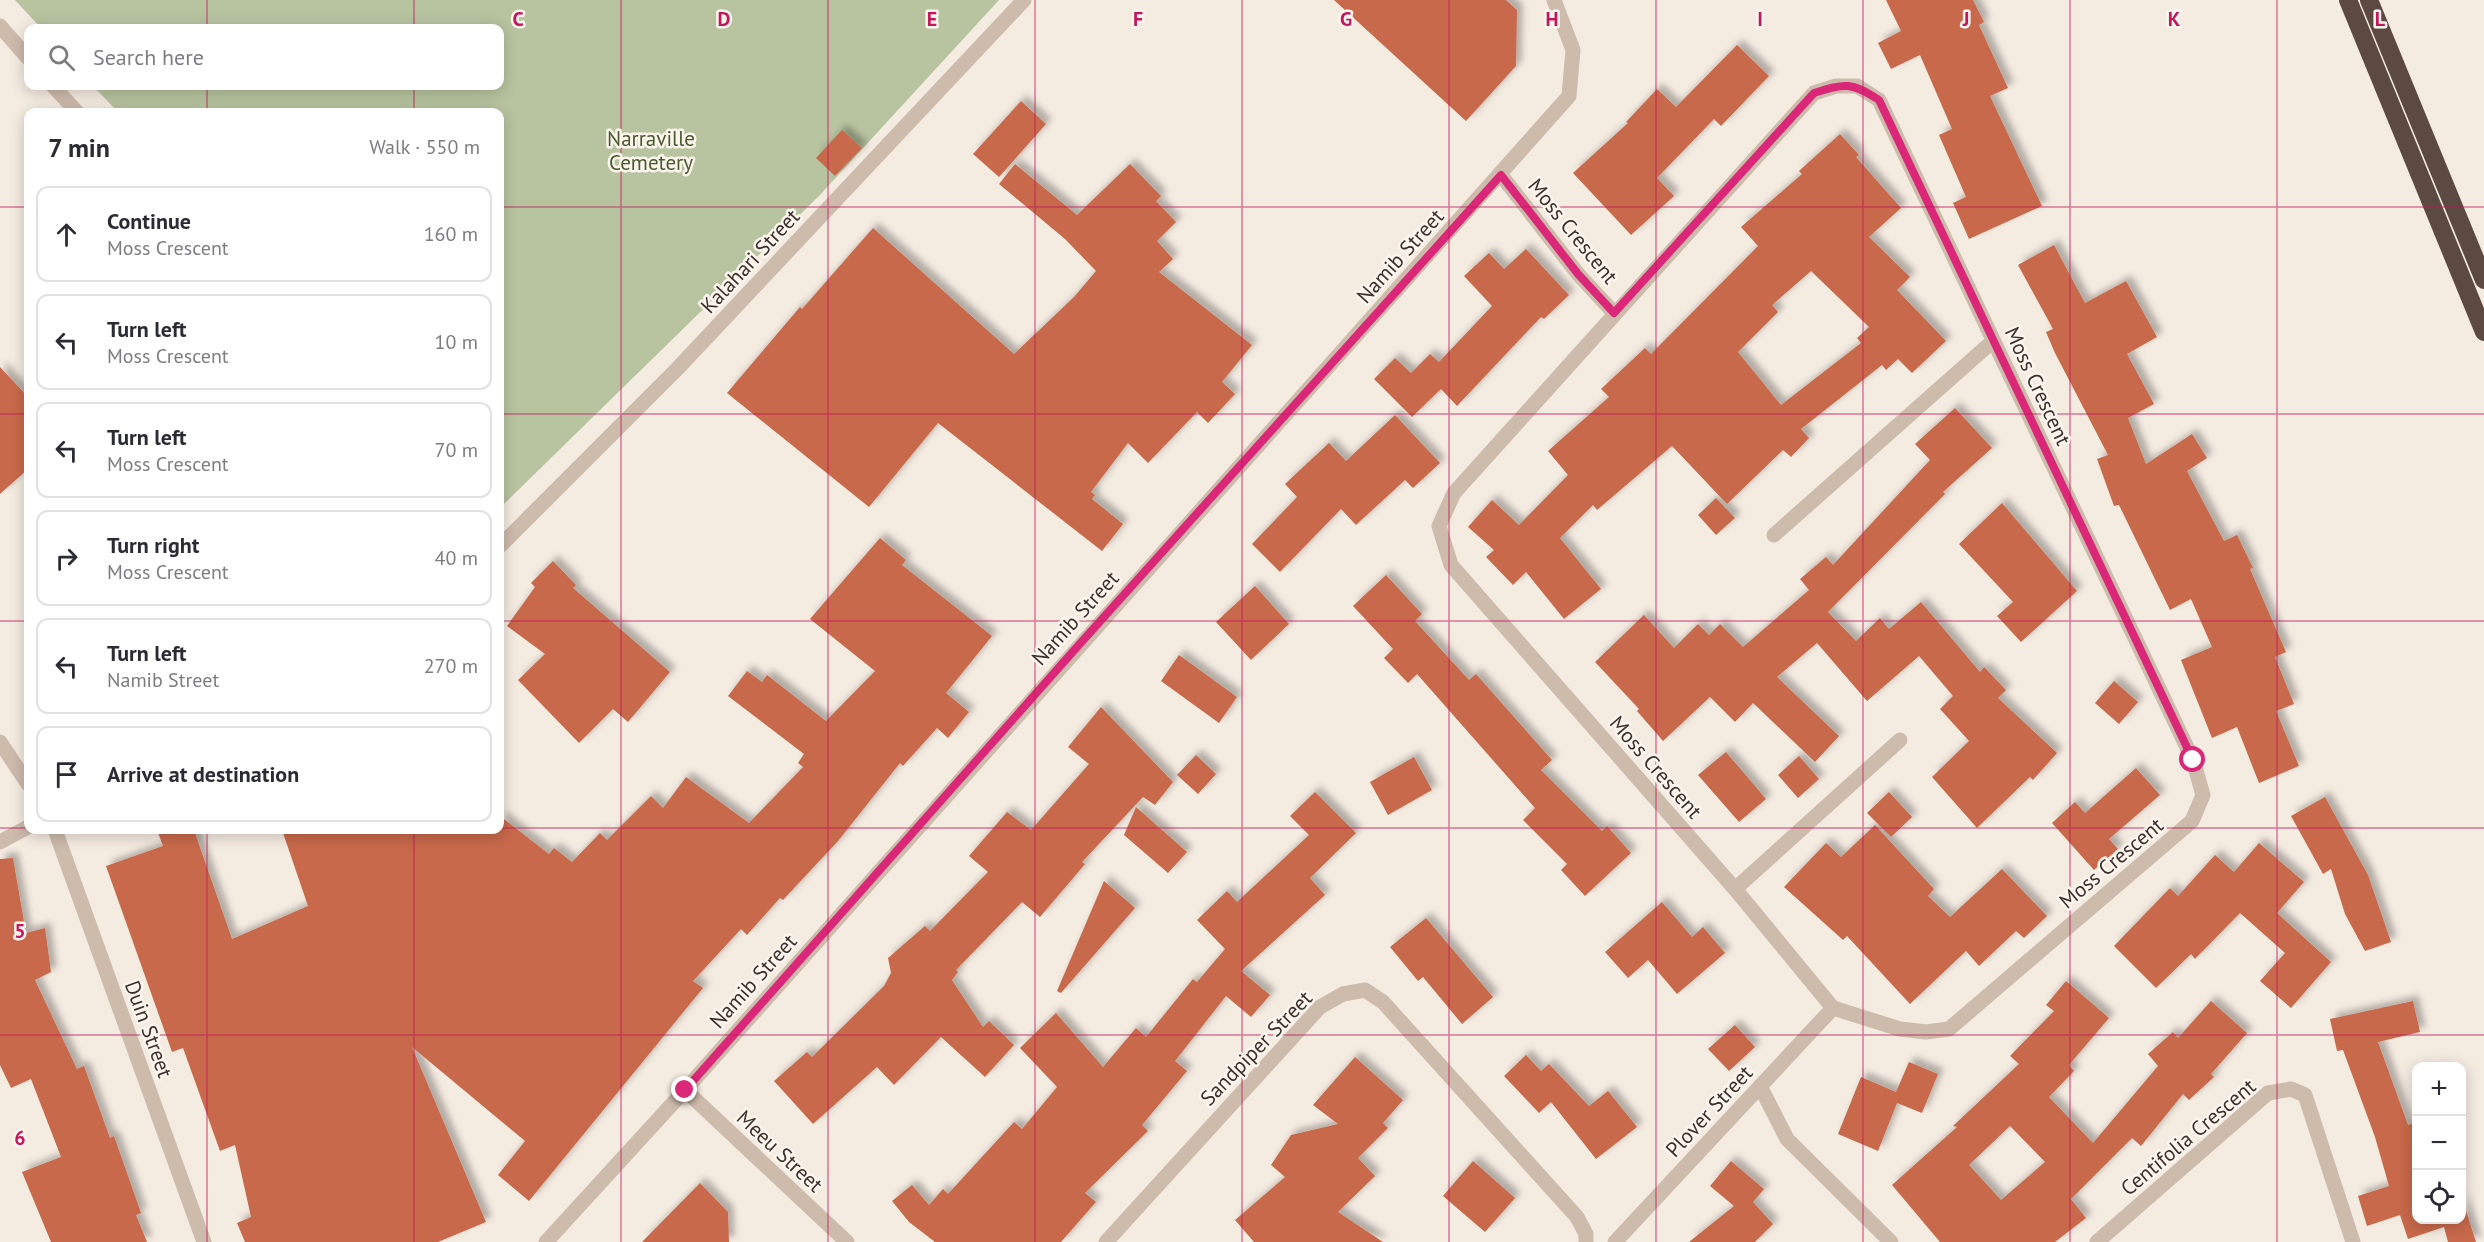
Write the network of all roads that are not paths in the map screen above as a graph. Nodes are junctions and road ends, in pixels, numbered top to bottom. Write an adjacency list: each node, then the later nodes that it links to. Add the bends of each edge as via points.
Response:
1 (1024, 0): 15 (street, Kalahari Street, via 677,369)
2 (1554, 0): 9 (street, Namib Street, via 1573,50 1569,96)
3 (2348, 0): 12 (highway)
4 (2369, 0): 10 (highway)
5 (0, 26): 6 (street)
6 (24, 53)
7 (57, 90): 8 (street)
8 (73, 108)
9 (1501, 175): 11 (street, Moss Crescent, via 1578,274); 25 (street, Namib Street)
10 (2484, 280)
11 (1614, 313): 13 (street, Moss Crescent, via 1814,93 1836,86 1857,86 1879,100); 22 (street, Moss Crescent, via 1454,493 1438,526 1451,565)
12 (2484, 332)
13 (1993, 340): 14 (street); 23 (street, Moss Crescent, via 2193,760 2203,795 2192,821 1949,1029 1900,1029)
14 (1774, 535)
15 (504, 542)
16 (1900, 740): 22 (street)
17 (0, 742): 18 (street)
18 (24, 778)
19 (24, 829): 21 (street)
20 (56, 834): 26 (street, Duin Street)
21 (0, 842)
22 (1735, 889): 23 (street, Moss Crescent)
23 (1833, 1008): 24 (street, Plover Street)
24 (1760, 1086): 31 (street, Plover Street); 32 (street, via 1787,1139)
25 (685, 1090): 27 (street, Namib Street); 28 (street, Meeu Street)
26 (204, 1242)
27 (546, 1242)
28 (847, 1242)
29 (1106, 1242): 30 (street, Sandpiper Street, via 1320,1007 1343,994 1365,990 1383,1002 1577,1217)
30 (1586, 1242)
31 (1615, 1242)
32 (1891, 1242)
33 (2097, 1242): 34 (street, Centifolia Crescent, via 2268,1093 2291,1089 2305,1095)
34 (2353, 1242)

